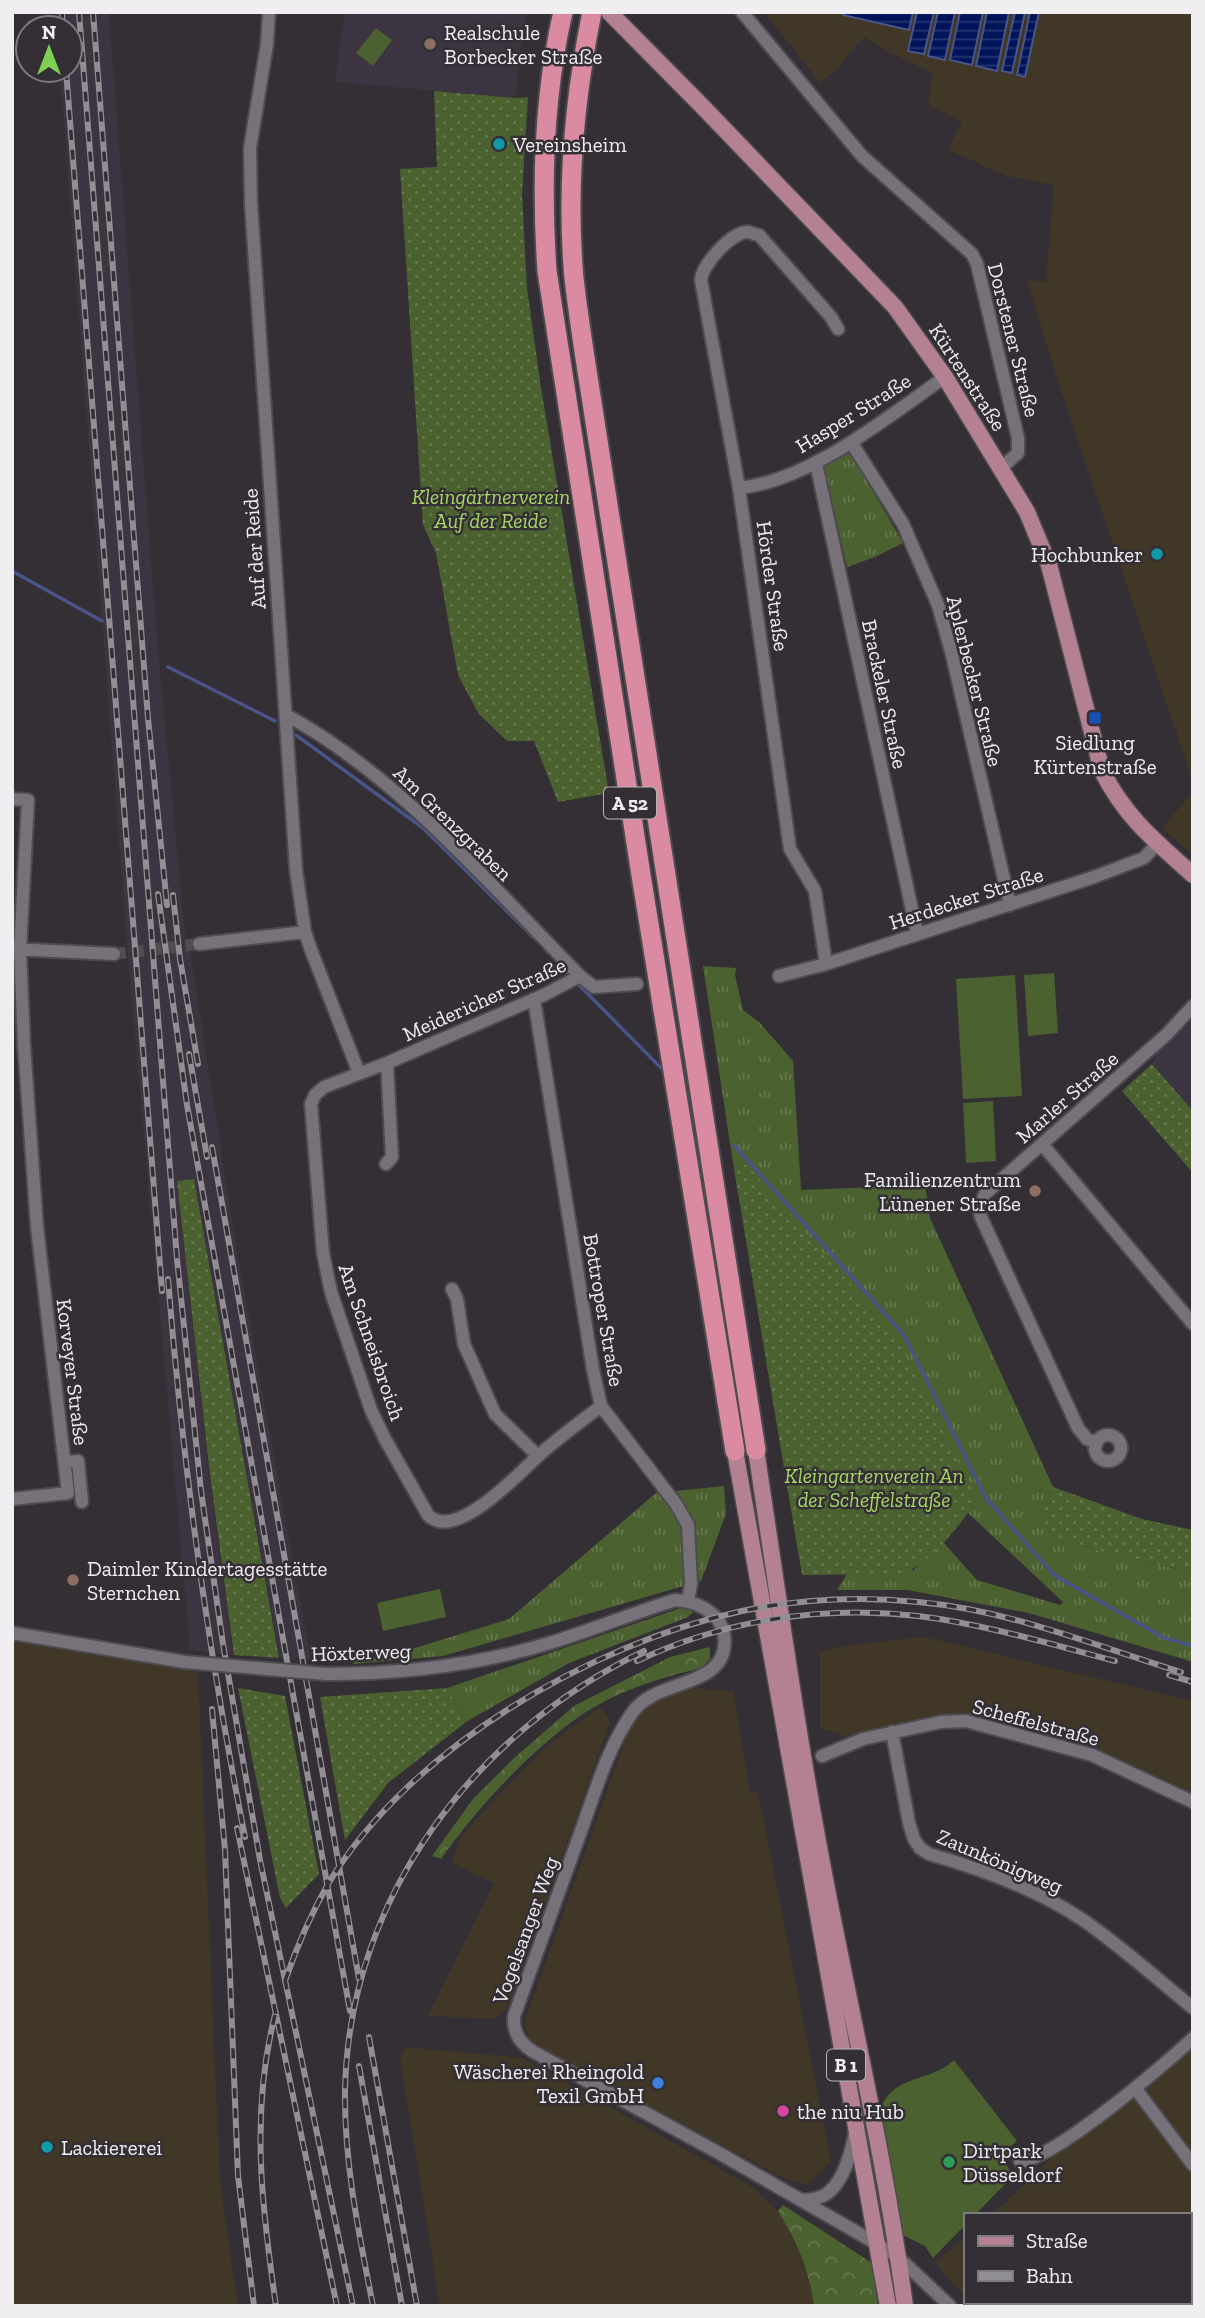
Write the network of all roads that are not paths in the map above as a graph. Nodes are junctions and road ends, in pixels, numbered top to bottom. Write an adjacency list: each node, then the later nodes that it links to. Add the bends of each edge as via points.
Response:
1 (269, 12): 12 (street, Auf der Reide, via 250,148 251,192)
2 (563, 12): 37 (highway, A 52, via 549,87 544,152 547,271)
3 (592, 12): 36 (highway, A 52, via 576,100 571,162 575,278)
4 (609, 12): 7 (main road, Kürtenstraße, via 895,307)
5 (742, 12): 10 (street, Dorstener Straße, via 862,156 972,254 1018,438 1018,453)
6 (838, 329): 11 (street, Hörder Straße, via 759,235 737,235 702,271)
7 (945, 377): 8 (street, Hasper Straße); 10 (main road, Kürtenstraße)
8 (851, 442): 9 (street, Hasper Straße); 16 (street, Aplerbecker Straße, via 903,524 938,605)
9 (816, 463): 11 (street, Hasper Straße, via 778,480); 18 (street, Brackeler Straße)
10 (1000, 468): 14 (main road, Kürtenstraße, via 1027,512 1049,565 1102,771 1116,799)
11 (739, 488): 22 (street, Hörder Straße, via 790,849 815,891)
12 (286, 715): 17 (street, Auf der Reide, via 296,870); 23 (street, Am Grenzgraben, via 369,769)
13 (12, 799): 20 (street, Korveyer Straße, via 28,800)
14 (1158, 843): 15 (main road, Kürtenstraße); 16 (street, Herdecker Straße, via 1144,858)
15 (1193, 875)
16 (1010, 905): 18 (street, Herdecker Straße)
17 (305, 932): 19 (street); 29 (street, Auf der Reide)
18 (918, 933): 22 (street, Herdecker Straße)
19 (199, 944)
20 (16, 949): 21 (street); 39 (street, Korveyer Straße, via 37,1227 65,1462 78,1461 77,1495)
21 (114, 954)
22 (826, 964): 24 (street, Herdecker Straße)
23 (580, 976): 25 (street, Meidericher Straße, via 594,987); 26 (street, Meidericher Straße)
24 (779, 976)
25 (637, 984)
26 (534, 999): 28 (street, Meidericher Straße); 34 (street, Bottroper Straße)
27 (1193, 1006): 30 (street, Marler Straße)
28 (387, 1063): 29 (street, Meidericher Straße); 31 (street, Meidericher Straße, via 392,1157)
29 (359, 1073): 38 (street, Am Schneisbroich, via 324,1087 312,1104 323,1253 331,1292 371,1410 432,1520 453,1520 492,1499)
30 (1042, 1144): 33 (street); 35 (street, Marler Straße, via 985,1194 979,1208 1078,1428)
31 (386, 1164)
32 (452, 1289): 38 (street, via 464,1344 495,1414)
33 (1193, 1324)
34 (601, 1406): 38 (street); 40 (street, Bottroper Straße, via 686,1521)
35 (1097, 1443)
36 (756, 1450): 53 (main road, B 1, via 794,1706)
37 (735, 1451): 48 (main road, B 1)
38 (538, 1456)
39 (12, 1499)
40 (688, 1601): 41 (street, Höxterweg, bridge, via 674,1600 553,1642 484,1660 412,1671 326,1674 185,1662); 51 (street, Vogelsanger Weg, via 713,1614 722,1629 724,1648 719,1663 710,1672 658,1691 638,1706 619,1736 514,2016 516,2034 532,2051)
41 (12, 1633)
42 (892, 1732): 43 (street, Scheffelstraße); 44 (street, Scheffelstraße, via 941,1722 978,1724 1091,1755); 45 (street, Zaunkönigweg, via 909,1823 920,1848 1031,1891 1070,1913 1137,1960)
43 (822, 1755)
44 (1193, 1802)
45 (1193, 2008)
46 (1193, 2038): 47 (street)
47 (1135, 2088): 49 (street, via 1060,2144); 50 (street)
48 (857, 2123): 51 (street, via 837,2182 824,2196); 52 (main road, B 1)
49 (1020, 2161)
50 (1193, 2165)
51 (801, 2200): 52 (street, Vogelsanger Weg)
52 (879, 2245): 53 (street, Vogelsanger Weg); 54 (main road, B 1)
53 (897, 2256): 55 (main road, B 1); 56 (street, Vogelsanger Weg)
54 (888, 2306)
55 (905, 2306)
56 (950, 2306)

